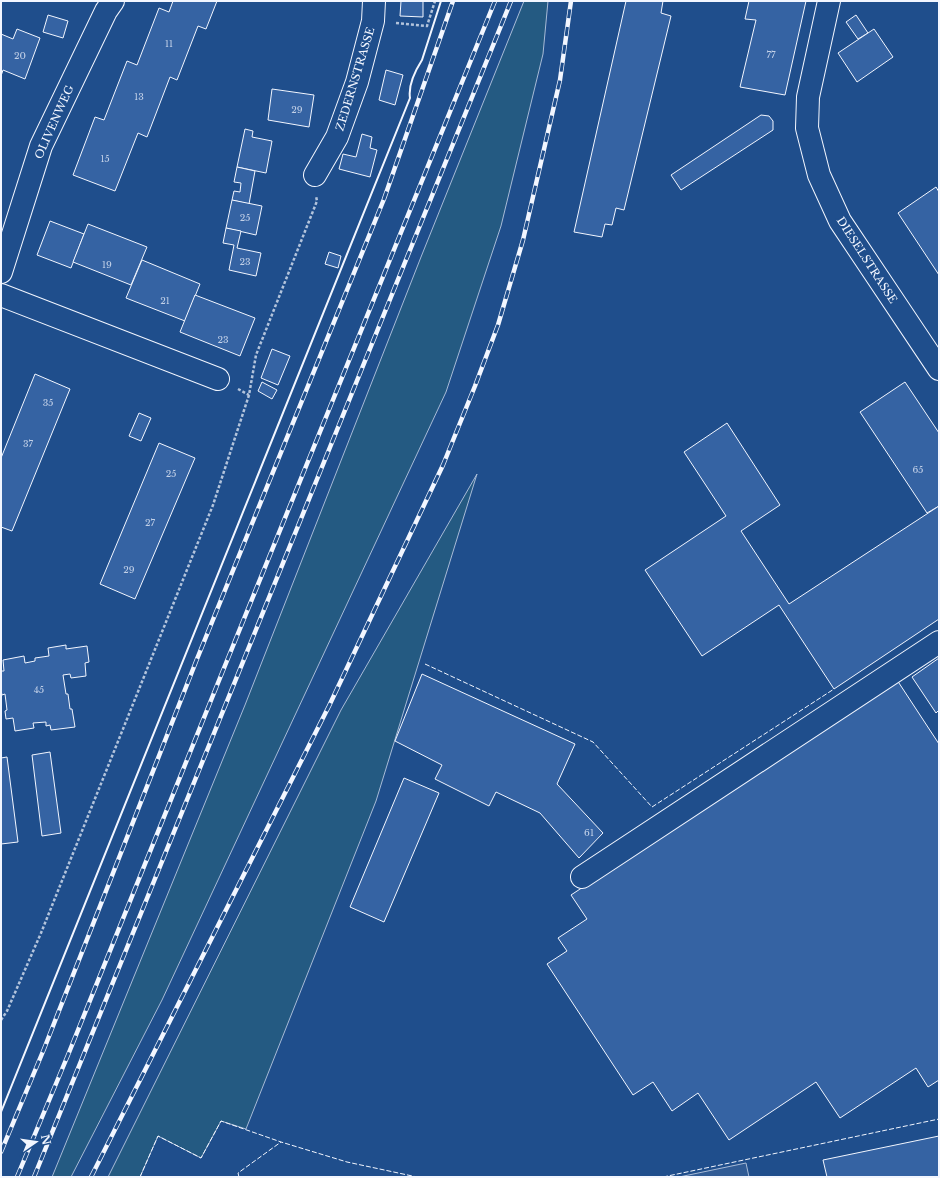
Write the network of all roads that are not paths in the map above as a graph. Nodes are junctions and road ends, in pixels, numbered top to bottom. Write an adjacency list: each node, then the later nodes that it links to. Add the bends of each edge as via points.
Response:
1 (113, 1): 5 (street, OLIVENWEG, via 41,146)
2 (828, 1): 7 (street, DIESELSTRASSE, via 808,97 807,128 819,175 840,221)
3 (374, 11): 4 (street, ZEDERNSTRASSE, via 357,82 337,137)
4 (315, 175)
5 (1, 272)
6 (1, 295): 8 (street)
7 (939, 369)
8 (218, 379)
9 (939, 642): 10 (street)
10 (582, 877)

